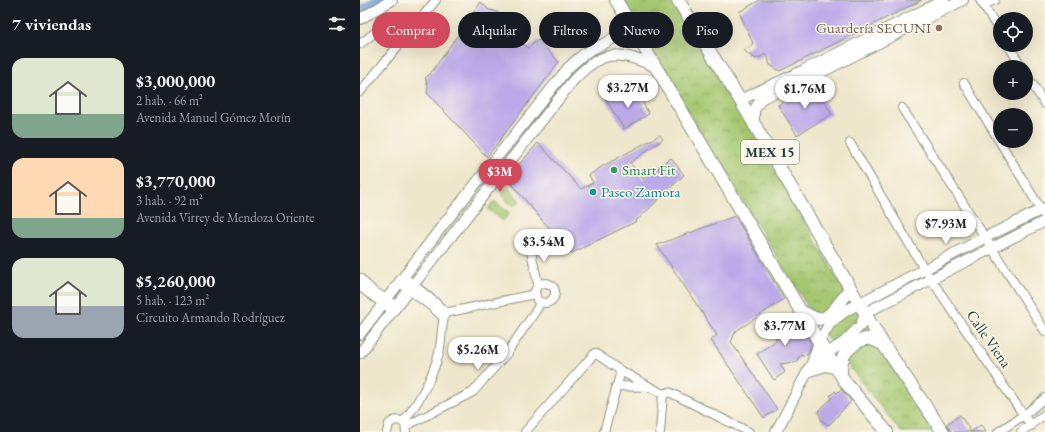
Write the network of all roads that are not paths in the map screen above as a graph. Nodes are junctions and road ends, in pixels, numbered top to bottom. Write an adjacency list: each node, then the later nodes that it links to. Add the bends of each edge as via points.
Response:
1 (392, 0): 11 (street)
2 (436, 0): 9 (street)
3 (616, 0): 10 (main road)
4 (678, 0): 23 (main road, MEX 15)
5 (944, 0): 19 (street)
6 (963, 0): 19 (street)
7 (995, 0): 8 (street)
8 (983, 4): 12 (street)
9 (426, 12)
10 (623, 12)
11 (360, 19)
12 (993, 20)
13 (372, 35): 15 (street)
14 (609, 42): 36 (street, via 584,54 568,68)
15 (360, 44)
16 (397, 48): 22 (street)
17 (645, 48): 18 (main road)
18 (656, 67): 39 (street, via 634,58 609,55 588,65 571,83); 45 (main road)
19 (804, 75): 23 (street); 26 (street, via 762,98 754,110)
20 (964, 82): 28 (street)
21 (1033, 85): 24 (street)
22 (360, 92)
23 (740, 100): 26 (main road, MEX 15)
24 (1045, 104)
25 (902, 108): 30 (street)
26 (754, 126): 40 (main road, MEX 15)
27 (850, 143): 33 (street, Calle Viena)
28 (1044, 211): 30 (street)
29 (1045, 221): 32 (street)
30 (984, 238): 32 (street); 33 (street)
31 (530, 247): 37 (street)
32 (991, 248): 35 (street); 47 (street)
33 (924, 269): 35 (street, Calle Viena); 44 (street)
34 (360, 278): 42 (street)
35 (930, 279): 44 (street); 61 (street, Calle Viena)
36 (402, 280): 39 (street); 42 (street)
37 (538, 284): 41 (street); 41 (street, via 549,283 555,291 554,298 549,302 543,303)
38 (360, 286): 42 (street, via 368,295)
39 (412, 288): 43 (street); 46 (street)
40 (850, 288): 44 (main road, MEX 15); 45 (main road, via 836,308 825,317 813,318)
41 (537, 298): 46 (street); 63 (street, via 537,309 507,353 474,392)
42 (385, 301): 43 (street); 48 (street)
43 (394, 308): 51 (street)
44 (862, 309): 49 (street, via 847,310 831,322); 50 (main road, MEX 15); 52 (street, via 861,325 839,347)
45 (801, 311): 49 (main road)
46 (445, 316): 63 (street, via 439,353 428,383)
47 (1045, 331)
48 (360, 334)
49 (819, 342): 52 (main road); 53 (street)
50 (883, 344): 55 (main road, via 870,339 853,346 844,354); 71 (main road, MEX 15)
51 (360, 352)
52 (827, 353): 53 (street); 55 (main road)
53 (810, 366): 55 (main road, via 826,365); 69 (street)
54 (621, 371): 56 (street); 57 (street); 65 (street, via 595,353)
55 (839, 371): 70 (main road)
56 (616, 386): 57 (street); 66 (street)
57 (649, 387): 58 (street)
58 (666, 393): 67 (street); 68 (street)
59 (1045, 398): 61 (street)
60 (1045, 414): 62 (street)
61 (1024, 415): 62 (street, Calle Viena); 72 (street)
62 (1031, 426): 73 (street)
63 (405, 427): 64 (street, via 397,420 391,422)
64 (387, 432)
65 (525, 432)
66 (604, 432)
67 (660, 432)
68 (749, 432)
69 (777, 432)
70 (887, 432)
71 (943, 432)
72 (998, 432)
73 (1021, 432)

